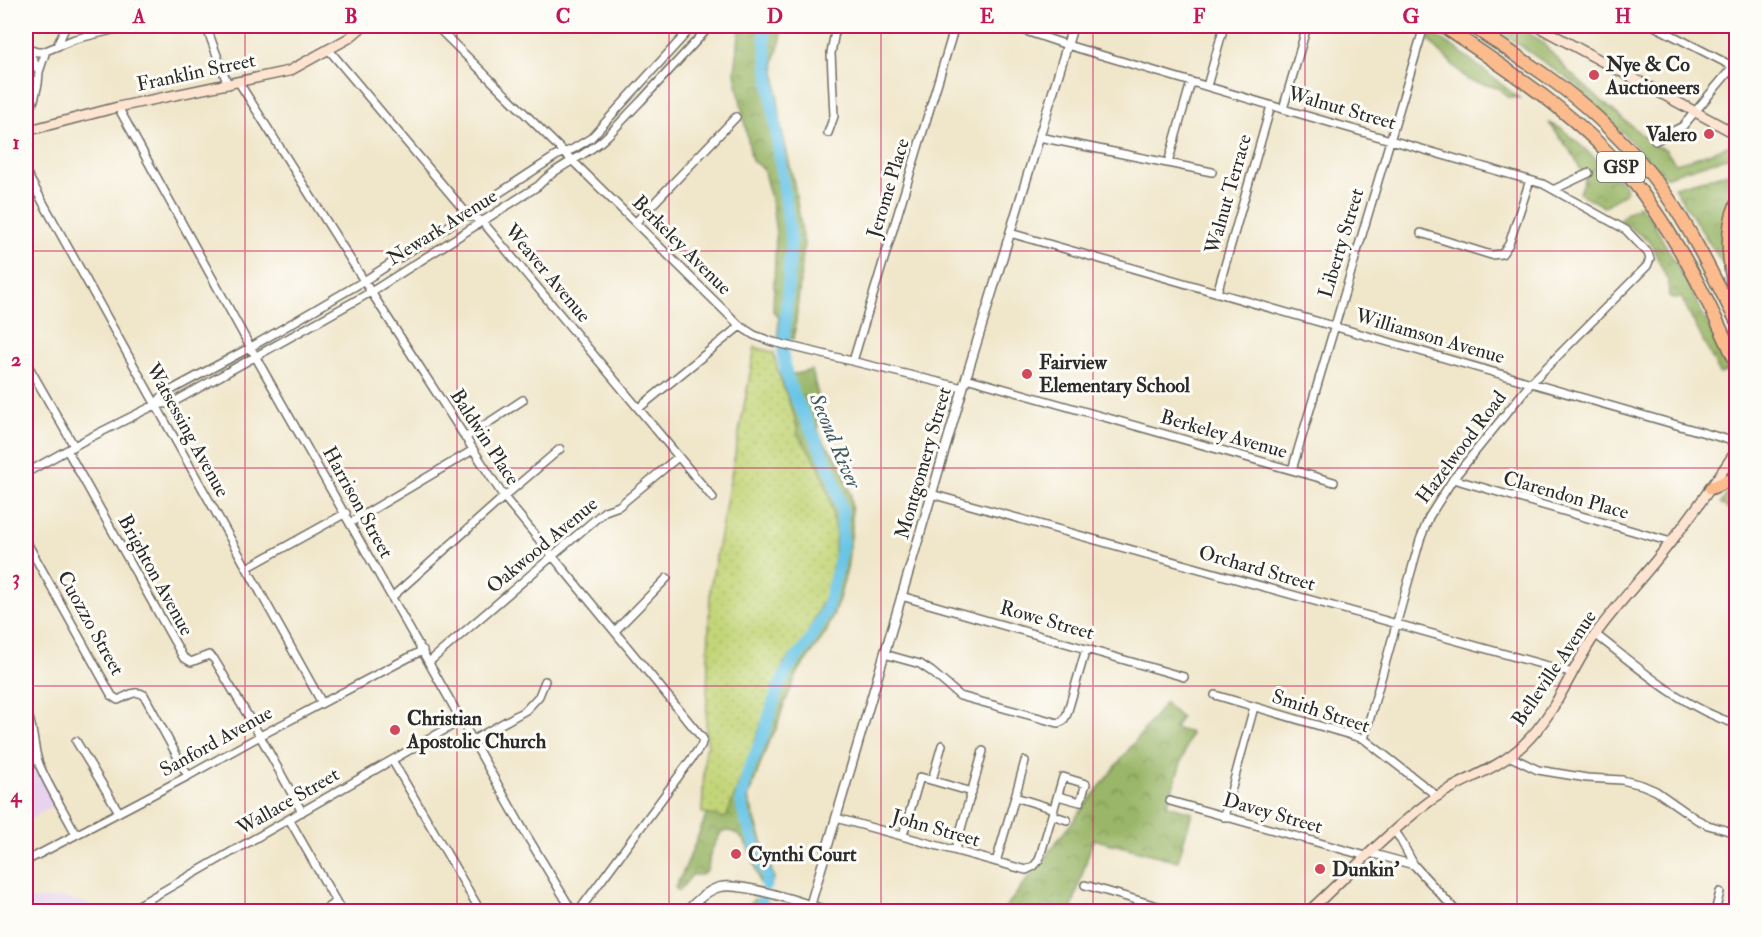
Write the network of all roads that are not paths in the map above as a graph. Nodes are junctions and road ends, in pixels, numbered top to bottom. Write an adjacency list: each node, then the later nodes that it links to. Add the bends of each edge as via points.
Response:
1 (66, 26): 21 (street)
2 (129, 26): 21 (street)
3 (206, 26): 29 (street)
4 (363, 26): 23 (main road, Franklin Street)
5 (436, 26): 43 (street, Berkeley Avenue)
6 (693, 26): 43 (street, Newark Avenue, via 593,136)
7 (710, 26): 44 (street, Newark Avenue, via 605,139)
8 (836, 26): 38 (street, via 831,48 834,117)
9 (955, 26): 67 (street, Jerome Place)
10 (1011, 26): 20 (street, Walnut Street)
11 (1072, 26): 20 (street, Montgomery Street)
12 (1224, 26): 30 (street)
13 (1307, 26): 33 (street)
14 (1408, 26): 19 (main road)
15 (1443, 26): 69 (highway, GSP, via 1541,94 1626,173 1672,235)
16 (1472, 26): 62 (highway, GSP, via 1587,108 1641,164 1687,226)
17 (1537, 26): 34 (main road)
18 (1654, 26): 25 (street)
19 (1424, 27): 41 (street, Liberty Street)
20 (1067, 45): 28 (street, Walnut Street); 40 (street, Montgomery Street)
21 (57, 46): 24 (street)
22 (27, 47): 24 (street); 26 (street)
23 (329, 50): 27 (main road, Franklin Street, via 289,71); 52 (street, Weaver Avenue)
24 (46, 51): 26 (street)
25 (1736, 66): 34 (street)
26 (39, 72): 35 (street)
27 (238, 81): 29 (main road, Franklin Street); 58 (street, Baldwin Place)
28 (1191, 82): 30 (street, Walnut Street); 45 (street)
29 (228, 85): 32 (main road, Franklin Street)
30 (1207, 86): 31 (street, Walnut Street)
31 (1271, 106): 33 (street, Walnut Street); 60 (street, Walnut Terrace)
32 (118, 107): 37 (main road, Franklin Street); 65 (street, Harrison Street)
33 (1283, 109): 41 (street, Walnut Street)
34 (1696, 112): 39 (main road); 42 (street, via 1683,126)
35 (26, 117)
36 (736, 117): 54 (street)
37 (26, 131)
38 (828, 133)
39 (1737, 134)
40 (1039, 137): 45 (street); 55 (street, Montgomery Street)
41 (1391, 139): 49 (street, Walnut Street); 64 (street, Liberty Street)
42 (1655, 141)
43 (564, 153): 44 (street, Berkeley Avenue); 52 (street, Newark Avenue)
44 (572, 160): 53 (street, Newark Avenue); 54 (street, Berkeley Avenue)
45 (1168, 163): 47 (street)
46 (26, 172): 74 (street, Watsessing Avenue)
47 (1212, 172)
48 (1589, 173): 50 (street)
49 (1530, 180): 50 (street, Walnut Street); 56 (street, via 1509,244 1502,254 1491,255)
50 (1555, 189): 57 (street, Walnut Street, via 1626,230)
51 (1737, 205): 61 (highway, via 1729,245)
52 (468, 215): 53 (street, Weaver Avenue); 58 (street, Newark Avenue)
53 (482, 221): 59 (street, Newark Avenue); 75 (street, Weaver Avenue)
54 (636, 222): 63 (street, Berkeley Avenue)
55 (1010, 233): 60 (street, Williamson Avenue); 70 (street, Montgomery Street)
56 (1421, 233)
57 (1648, 253): 71 (street, Hazelwood Road, via 1647,266)
58 (364, 281): 59 (street, Baldwin Place); 65 (street, Newark Avenue)
59 (371, 292): 66 (street, Newark Avenue); 76 (street, Baldwin Place)
60 (1217, 293): 64 (street, Williamson Avenue)
61 (1737, 295)
62 (1737, 320)
63 (740, 326): 67 (street, Berkeley Avenue, via 773,342); 75 (street)
64 (1335, 326): 71 (street, Williamson Avenue); 83 (street, Liberty Street)
65 (250, 347): 66 (street, Harrison Street); 74 (street, Newark Avenue, via 164,394)
66 (255, 356): 74 (street, Newark Avenue, via 172,403); 92 (street, Harrison Street)
67 (853, 361): 72 (street, Berkeley Avenue)
68 (26, 362): 78 (street)
69 (1737, 362)
70 (966, 378): 72 (street, Montgomery Street); 83 (street, Berkeley Avenue)
71 (1531, 383): 77 (street, Williamson Avenue); 85 (street, Hazelwood Road)
72 (963, 388): 89 (street, Montgomery Street)
73 (523, 400): 76 (street)
74 (155, 405): 78 (street, Newark Avenue); 97 (street, Watsessing Avenue)
75 (639, 408): 82 (street, Weaver Avenue)
76 (465, 438): 80 (street, Baldwin Place)
77 (1737, 444)
78 (70, 448): 84 (street, Newark Avenue); 117 (street, Brighton Avenue, via 183,657 191,662 209,655 214,659)
79 (560, 449): 90 (street)
80 (473, 450): 90 (street, Baldwin Place); 93 (street)
81 (1737, 451): 88 (main road, Belleville Avenue)
82 (678, 457): 91 (street, Weaver Avenue); 96 (street, Oakwood Avenue)
83 (1292, 470): 87 (street, Berkeley Avenue)
84 (26, 473)
85 (1453, 479): 95 (street, Clarendon Place); 101 (street, Hazelwood Road, via 1428,518)
86 (1737, 481): 88 (highway)
87 (1334, 482)
88 (1712, 488): 95 (main road, Belleville Avenue)
89 (932, 494): 99 (street, Montgomery Street); 101 (street, Orchard Street)
90 (504, 497): 96 (street, Baldwin Place); 100 (street)
91 (713, 498)
92 (346, 513): 93 (street, Harrison Street); 97 (street)
93 (350, 523): 100 (street, Harrison Street)
94 (26, 541): 126 (street, Cuozzo Street, via 112,696 118,700 134,693 144,694)
95 (1671, 542): 103 (main road, Belleville Avenue)
96 (553, 555): 102 (street, Baldwin Place); 107 (street, Oakwood Avenue)
97 (247, 568): 112 (street, Watsessing Avenue)
98 (667, 578): 102 (street)
99 (902, 596): 104 (street, Rowe Street); 106 (street, Montgomery Street)
100 (392, 597): 105 (street, Harrison Street)
101 (1396, 624): 108 (street, Orchard Street); 118 (street, Hazelwood Road)
102 (615, 631): 158 (street, Baldwin Place, via 703,739)
103 (1595, 634): 108 (main road, Belleville Avenue); 116 (street, via 1689,705)
104 (1086, 649): 106 (street, via 1067,714 1058,723 960,696 920,664); 109 (street, Rowe Street)
105 (423, 650): 107 (street, Harrison Street); 112 (street, Sanford Avenue)
106 (884, 654): 137 (street, Montgomery Street)
107 (429, 662): 115 (street, Harrison Street)
108 (1573, 673): 123 (main road, Belleville Avenue, via 1546,719)
109 (1184, 677)
110 (545, 681): 119 (street, via 539,696 526,710)
111 (1215, 695): 113 (street, Smith Street)
112 (322, 703): 117 (street, Sanford Avenue)
113 (1254, 707): 118 (street, Smith Street); 136 (street)
114 (26, 710): 142 (street, via 39,765)
115 (462, 720): 119 (street, Harrison Street); 124 (street, Wallace Street)
116 (1737, 724)
117 (260, 736): 126 (street, Sanford Avenue); 134 (street, Brighton Avenue)
118 (1364, 738): 130 (street, Smith Street)
119 (473, 740): 157 (street, Harrison Street)
120 (76, 741): 133 (street)
121 (942, 745): 127 (street)
122 (982, 751): 128 (street)
123 (1509, 756): 130 (main road, Belleville Avenue); 141 (street, via 1538,770 1642,785 1696,819)
124 (392, 760): 134 (street, Wallace Street); 156 (street)
125 (1025, 761): 131 (street)
126 (189, 776): 133 (street, Sanford Avenue)
127 (932, 780): 128 (street); 143 (street, via 920,777)
128 (972, 792): 144 (street)
129 (1058, 796): 129 (street, via 1064,777 1086,784 1080,802); 135 (street)
130 (1437, 796): 140 (main road, Belleville Avenue)
131 (1015, 797): 135 (street); 147 (street)
132 (1170, 801): 136 (street, Davey Street)
133 (119, 812): 142 (street, Sanford Avenue)
134 (302, 812): 138 (street, Wallace Street)
135 (1053, 812): 139 (street); 147 (street, John Street, via 1034,866 1026,870)
136 (1224, 817): 145 (street, Davey Street)
137 (836, 818): 143 (street, John Street); 152 (street, Montgomery Street)
138 (289, 819): 151 (street); 153 (street, Wallace Street)
139 (1068, 820)
140 (1394, 831): 145 (main road, Belleville Avenue); 148 (street)
141 (1737, 833)
142 (76, 834): 146 (street, Sanford Avenue)
143 (903, 835): 144 (street, John Street)
144 (955, 850): 147 (street, John Street)
145 (1368, 855): 148 (street, Davey Street); 162 (main road, Belleville Avenue)
146 (26, 861)
147 (996, 862)
148 (1414, 864): 163 (street)
149 (1084, 885): 161 (street)
150 (1720, 892): 164 (street)
151 (336, 902): 154 (street); 155 (street)
152 (810, 909): 159 (street, via 735,886 709,891); 160 (street)
153 (130, 910)
154 (321, 912)
155 (342, 912)
156 (481, 912)
157 (573, 912)
158 (578, 912)
159 (686, 912)
160 (831, 912)
161 (1178, 912)
162 (1308, 912)
163 (1457, 912)
164 (1715, 912)

